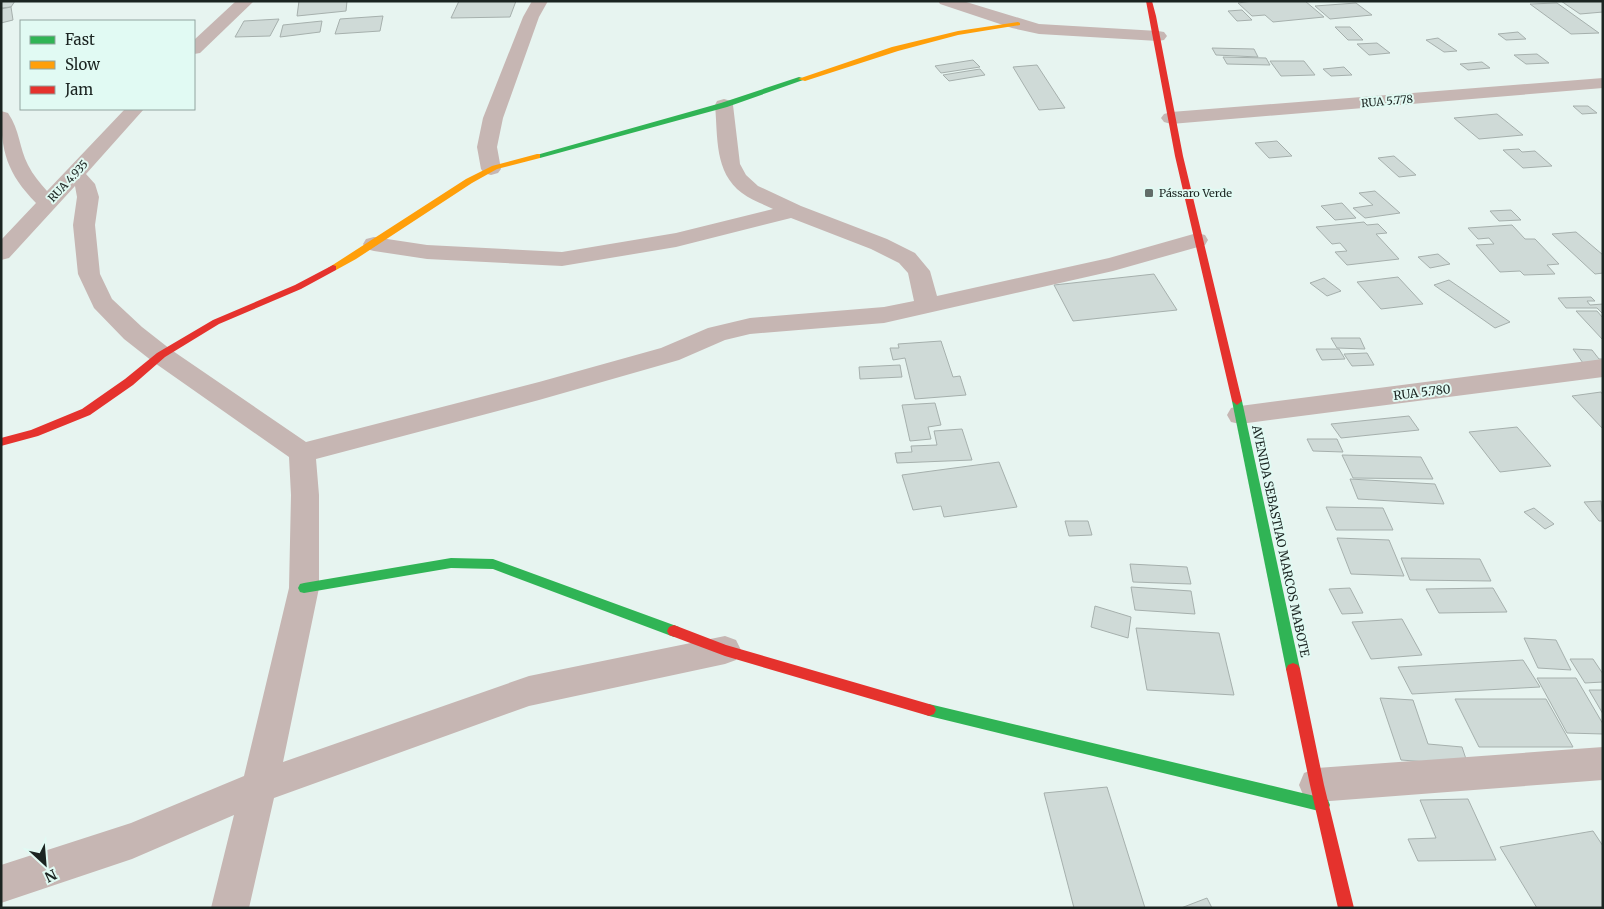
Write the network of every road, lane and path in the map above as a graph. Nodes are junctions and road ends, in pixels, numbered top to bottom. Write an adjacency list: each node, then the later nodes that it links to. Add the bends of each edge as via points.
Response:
1 (246, 1): 7 (street)
2 (540, 1): 13 (street, via 493,118 487,148)
3 (946, 1): 5 (street)
4 (1149, 1): 6 (street, AVENIDA SEBASTIAO MARCOS MABOTE)
5 (1018, 24): 6 (street, via 1064,31); 9 (street, via 958,33 895,49)
6 (1158, 36): 12 (street, AVENIDA SEBASTIAO MARCOS MABOTE)
7 (195, 48)
8 (1603, 83): 12 (street, RUA 5.778)
9 (724, 105): 13 (street); 16 (street, via 730,164 737,178 751,190)
10 (134, 110): 14 (street, RUA 4.935)
11 (1, 117): 15 (street, via 17,164 29,184)
12 (1171, 118): 17 (street, AVENIDA SEBASTIAO MARCOS MABOTE)
13 (491, 169): 18 (street, via 443,196)
14 (75, 174): 15 (street, RUA 4.935); 21 (street, via 86,184 88,197 84,224 90,274 102,303 132,333)
15 (48, 203): 19 (street, RUA 4.935)
16 (793, 211): 18 (street, via 666,242 562,258 427,252); 20 (street, via 879,244 906,258 919,271)
17 (1198, 240): 20 (street, via 1113,264); 23 (street, AVENIDA SEBASTIAO MARCOS MABOTE)
18 (374, 244): 21 (street, via 298,287 216,322)
19 (1, 253)
20 (927, 304): 25 (street, via 884,315 750,326 717,334 670,354)
21 (161, 355): 24 (street, via 86,412); 25 (street)
22 (1603, 368): 23 (street, RUA 5.780)
23 (1240, 415): 30 (street, AVENIDA SEBASTIAO MARCOS MABOTE)
24 (1, 442)
25 (302, 454): 26 (street)
26 (304, 588): 27 (street, via 451,563 494,564); 29 (street)
27 (725, 650): 29 (street, via 529,691); 30 (street, via 928,710)
28 (1603, 763): 30 (street)
29 (259, 787): 31 (street, via 132,841); 32 (street)
30 (1320, 795): 33 (street, AVENIDA SEBASTIAO MARCOS MABOTE)
31 (1, 884)
32 (230, 908)
33 (1346, 908)

